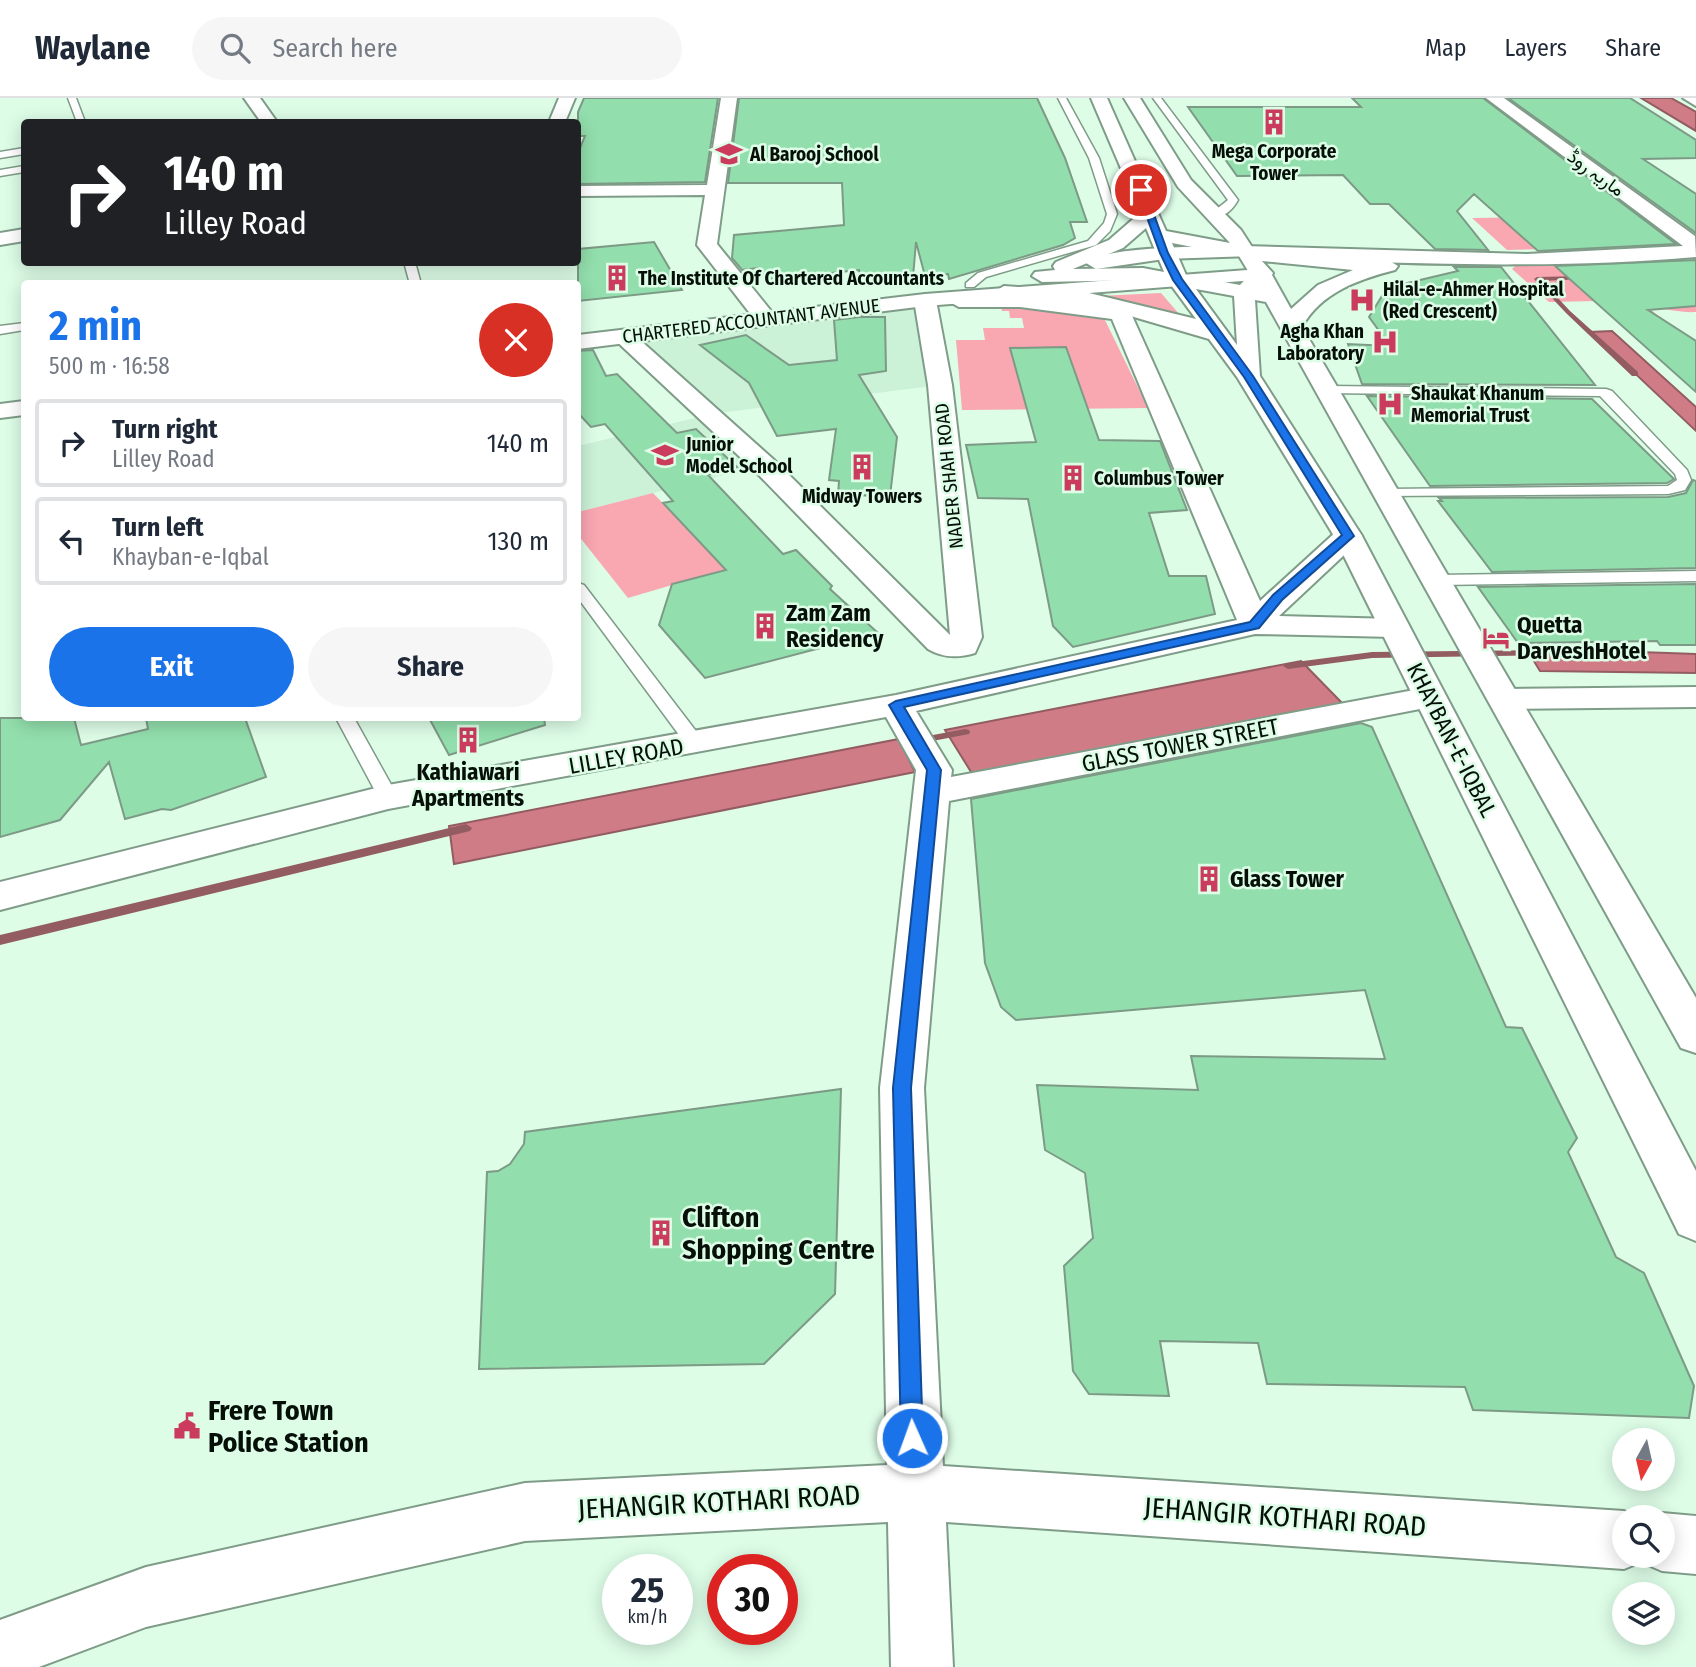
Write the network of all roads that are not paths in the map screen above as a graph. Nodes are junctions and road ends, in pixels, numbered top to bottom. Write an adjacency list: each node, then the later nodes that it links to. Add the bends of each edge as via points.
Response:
1 (72, 98): 12 (lane)
2 (252, 98): 13 (street)
3 (567, 98): 14 (street)
4 (729, 98): 20 (street)
5 (1062, 98): 40 (lane, via 1094,158 1112,214 1105,233 1092,243 982,275)
6 (1099, 98): 23 (street, KHAYBAN-E-IQBAL)
7 (1132, 98): 19 (street)
8 (1157, 98): 24 (lane, via 1233,200)
9 (1494, 98): 30 (street, ماریہ روڈ, via 1688,240)
10 (1691, 98): 11 (street)
11 (1696, 101)
12 (80, 119)
13 (267, 119)
14 (557, 119)
15 (21, 152): 16 (lane)
16 (0, 155)
17 (21, 170): 18 (lane)
18 (0, 173)
19 (1184, 183): 22 (street); 24 (street)
20 (716, 190): 21 (street); 45 (street, via 708,245)
21 (581, 191)
22 (1177, 201)
23 (1151, 213): 28 (street, KHAYBAN-E-IQBAL); 37 (street, via 1116,244)
24 (1217, 214): 25 (street); 31 (street)
25 (1251, 225)
26 (1281, 234): 33 (street)
27 (21, 236): 29 (street)
28 (1171, 238): 31 (street); 37 (street); 38 (street); 39 (street, KHAYBAN-E-IQBAL)
29 (0, 239)
30 (1696, 251): 34 (street)
31 (1245, 252): 32 (street); 41 (street)
32 (1289, 256): 33 (street); 35 (street); 41 (street)
33 (1366, 256): 34 (street)
34 (1630, 257): 36 (street)
35 (1388, 266): 36 (street, via 1597,261); 41 (street); 46 (street, via 1339,281 1312,297)
36 (1690, 271)
37 (1042, 276): 38 (street); 40 (street)
38 (1138, 279): 39 (street); 42 (street)
39 (1178, 280): 41 (street); 50 (street, KHAYBAN-E-IQBAL)
40 (970, 285): 43 (street)
41 (1260, 288): 46 (street); 53 (street)
42 (1004, 292): 43 (street); 44 (street, via 1066,295)
43 (922, 299): 44 (street, via 993,298); 45 (street, CHARTERED ACCOUNTANT AVENUE); 51 (street, CHARTERED ACCOUNTANT AVENUE); 66 (street, NADER SHAH ROAD, via 940,385 966,637 964,646)
44 (1117, 308): 50 (street); 64 (street)
45 (760, 311): 49 (street, CHARTERED ACCOUNTANT AVENUE)
46 (1291, 326): 54 (street)
47 (21, 327): 48 (lane)
48 (0, 330)
49 (581, 332)
50 (1214, 333): 53 (street, KHAYBAN-E-IQBAL)
51 (622, 337): 52 (street, CHARTERED ACCOUNTANT AVENUE); 66 (street, via 764,465 939,642)
52 (581, 342)
53 (1248, 376): 60 (street, KHAYBAN-E-IQBAL)
54 (1328, 390): 59 (street); 59 (lane, via 1601,392 1682,472 1684,480 1668,490)
55 (21, 397): 56 (street)
56 (0, 400)
57 (21, 408): 58 (street)
58 (0, 411)
59 (1388, 493): 62 (street)
60 (1348, 536): 64 (street, via 1278,598); 65 (street, KHAYBAN-E-IQBAL)
61 (1696, 576): 62 (lane)
62 (1437, 580): 70 (street)
63 (581, 592): 73 (lane)
64 (1255, 625): 65 (street, LILLEY ROAD); 67 (street, LILLEY ROAD)
65 (1395, 628): 68 (street, KHAYBAN-E-IQBAL)
66 (958, 648): 67 (street)
67 (979, 687): 71 (street, LILLEY ROAD)
68 (1430, 697): 74 (street, GLASS TOWER STREET); 78 (street, KHAYBAN-E-IQBAL)
69 (1696, 698): 70 (street)
70 (1506, 699): 77 (street)
71 (896, 705): 73 (street, LILLEY ROAD); 74 (street, via 934,770)
72 (347, 721): 75 (lane)
73 (695, 743): 75 (street, LILLEY ROAD)
74 (931, 793): 79 (street, via 902,1088)
75 (388, 797): 76 (street, LILLEY ROAD)
76 (0, 896)
77 (1696, 1037)
78 (1696, 1219)
79 (914, 1492): 80 (street, JEHANGIR KOTHARI ROAD); 83 (street, JEHANGIR KOTHARI ROAD, via 525,1512 145,1597); 84 (street)
80 (1612, 1539)
81 (1675, 1543): 82 (street)
82 (1696, 1545)
83 (0, 1651)
84 (922, 1667)

